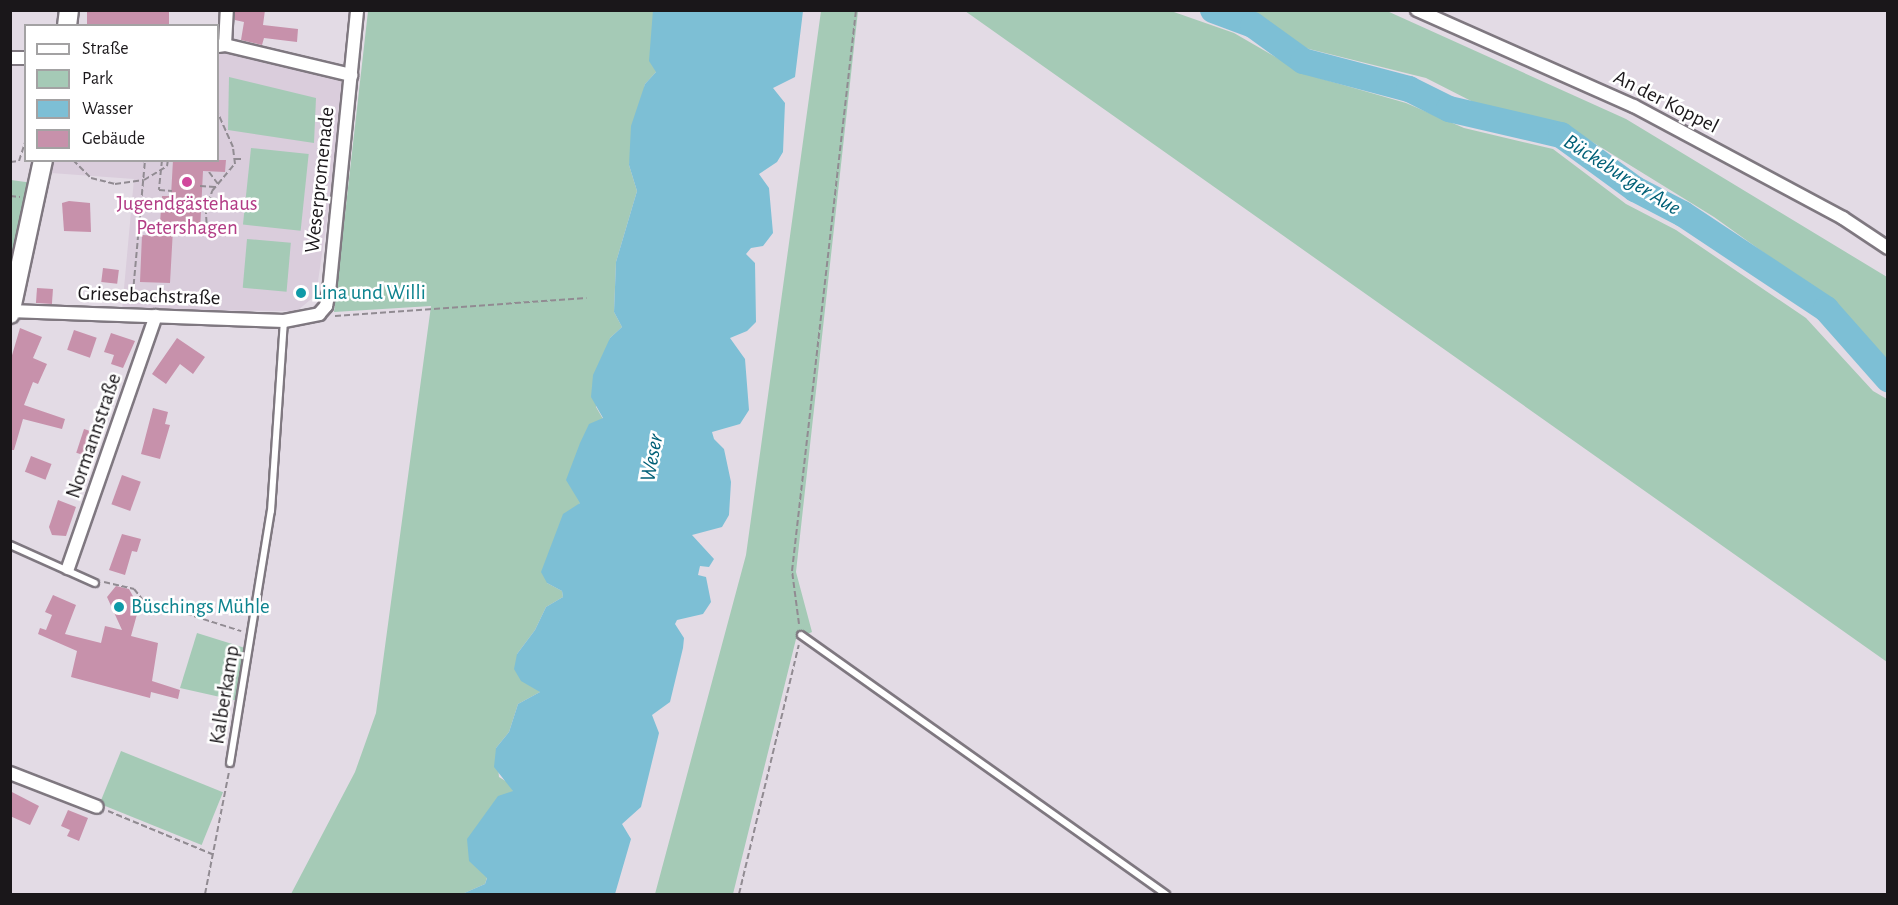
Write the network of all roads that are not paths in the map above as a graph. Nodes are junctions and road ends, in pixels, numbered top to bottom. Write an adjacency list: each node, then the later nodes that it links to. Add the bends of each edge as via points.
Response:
1 (227, 10): 4 (street)
2 (357, 10): 5 (street, Weserpromenade)
3 (1417, 10): 7 (street, An der Koppel, via 1634,106 1843,218)
4 (221, 46): 5 (street)
5 (351, 75): 10 (street, Weserpromenade, via 326,306 319,314)
6 (43, 162): 8 (street)
7 (1887, 248)
8 (11, 312): 9 (street, Griesebachstraße)
9 (156, 316): 10 (street, Griesebachstraße); 12 (street, Normannstraße)
10 (284, 321): 15 (lane, Kalberkamp, via 271,511)
11 (10, 545): 13 (lane)
12 (68, 568)
13 (95, 583)
14 (801, 635): 18 (lane)
15 (230, 763)
16 (10, 773): 17 (street)
17 (97, 807)
18 (1166, 894)

